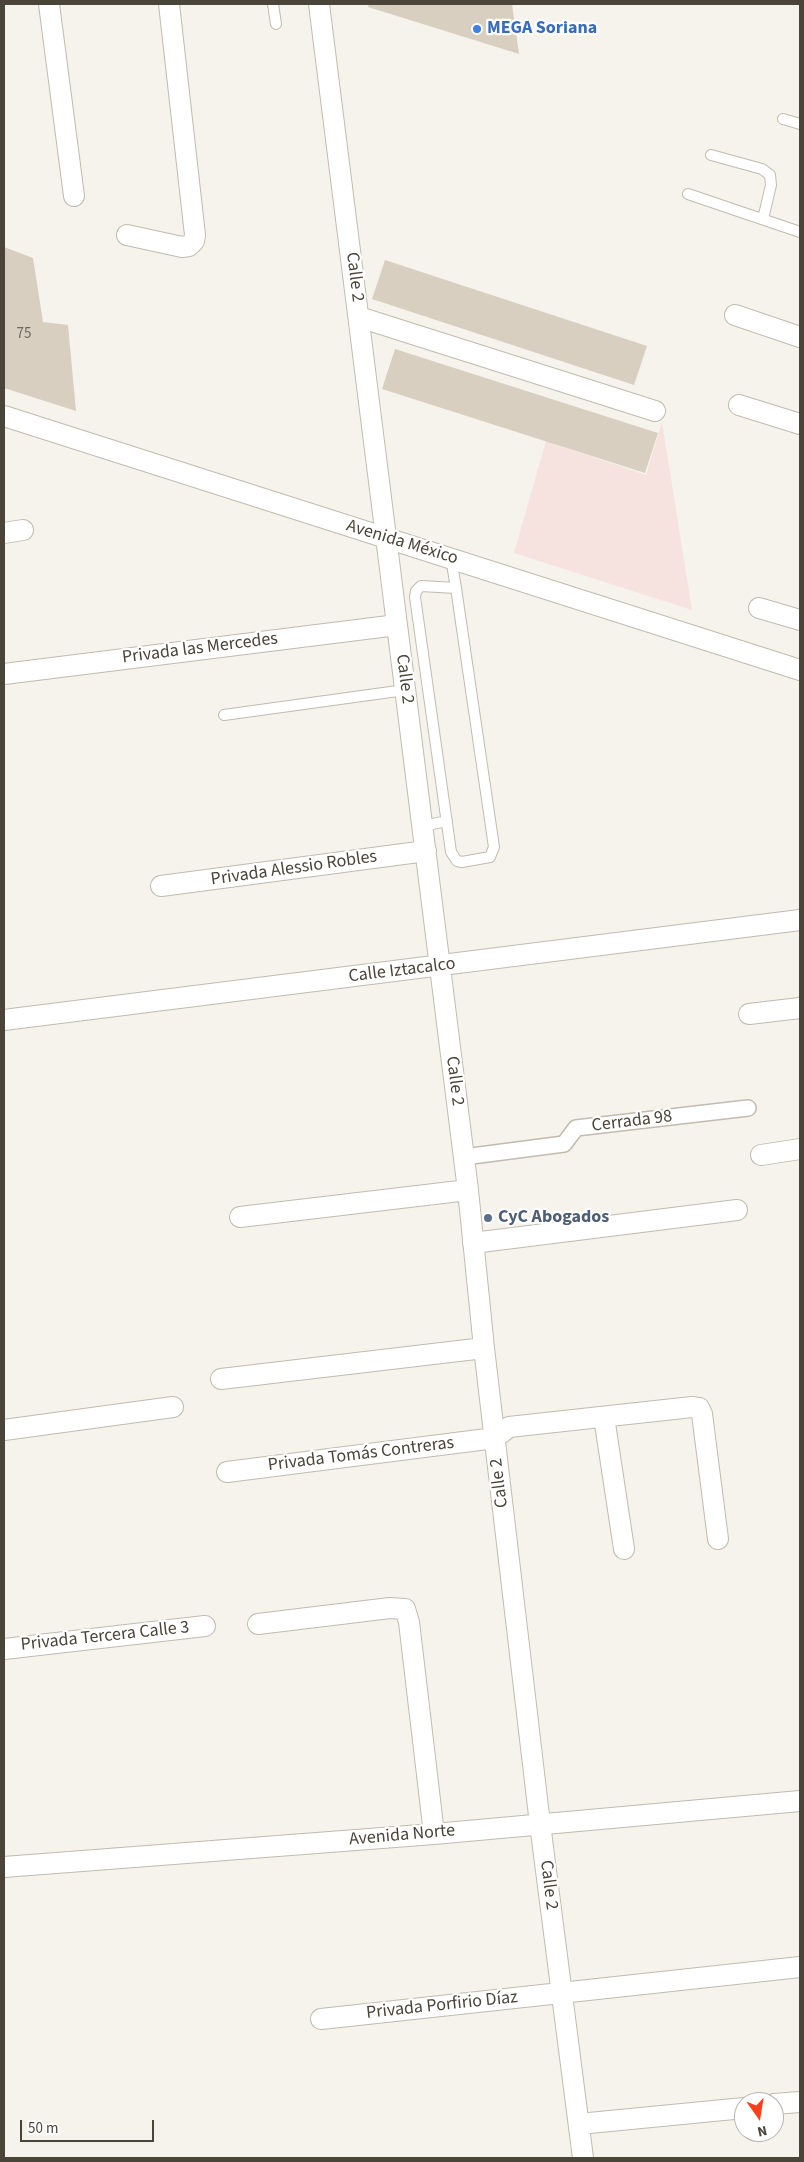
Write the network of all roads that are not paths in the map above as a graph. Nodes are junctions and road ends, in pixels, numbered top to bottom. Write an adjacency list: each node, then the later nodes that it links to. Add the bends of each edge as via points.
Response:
1 (49, 4): 10 (street)
2 (168, 4): 13 (street, via 194,241 189,246 182,246)
3 (273, 4): 5 (lane)
4 (319, 4): 15 (street, Calle 2)
5 (276, 24)
6 (783, 119): 7 (lane)
7 (800, 124)
8 (711, 155): 11 (lane, via 762,169 770,175 771,185)
9 (688, 194): 11 (lane)
10 (74, 196)
11 (763, 219): 12 (lane)
12 (800, 232)
13 (127, 234)
14 (735, 315): 16 (street)
15 (359, 317): 18 (street); 21 (street, Calle 2)
16 (800, 336)
17 (739, 405): 20 (street)
18 (656, 410)
19 (4, 416): 21 (street, Avenida México)
20 (800, 424)
21 (386, 539): 22 (street, Avenida México); 26 (street, Calle 2)
22 (450, 558): 23 (lane); 27 (street, Avenida México)
23 (456, 588): 31 (lane, via 421,586 415,597); 31 (lane, via 494,847 490,857 462,862 453,857)
24 (759, 608): 25 (street)
25 (800, 620)
26 (397, 625): 28 (street, Privada las Mercedes); 29 (street, Calle 2)
27 (800, 670)
28 (4, 674)
29 (405, 690): 30 (lane); 32 (street, Calle 2)
30 (224, 715)
31 (447, 821): 32 (lane)
32 (423, 826): 33 (street, Calle 2)
33 (426, 851): 34 (street, Privada Alessio Robles); 36 (street, Calle 2)
34 (161, 886)
35 (800, 920): 36 (street, Calle Iztacalco)
36 (440, 966): 39 (street, Calle Iztacalco); 43 (street, Calle 2)
37 (800, 1008): 38 (street)
38 (749, 1014)
39 (4, 1020)
40 (748, 1108): 43 (street, Cerrada 98, via 576,1128 564,1144)
41 (800, 1149): 42 (street)
42 (762, 1155)
43 (464, 1157): 44 (street, Calle 2)
44 (468, 1190): 46 (street); 47 (street, Calle 2)
45 (737, 1210): 47 (street)
46 (240, 1217)
47 (472, 1244): 48 (street, Calle 2)
48 (484, 1348): 49 (street); 53 (street, Calle 2)
49 (221, 1378)
50 (173, 1407): 52 (street)
51 (604, 1417): 53 (street, via 510,1427); 55 (street, via 699,1408); 56 (street)
52 (4, 1430)
53 (495, 1438): 54 (street, Privada Tomás Contreras); 61 (street, Calle 2)
54 (227, 1472)
55 (718, 1539)
56 (624, 1549)
57 (258, 1624): 62 (street, via 390,1608 405,1609)
58 (205, 1626): 59 (street, Privada Tercera Calle 3)
59 (4, 1648)
60 (800, 1801): 61 (street, Avenida Norte)
61 (540, 1824): 62 (street, Avenida Norte); 65 (street, Calle 2)
62 (434, 1834): 63 (street, Avenida Norte)
63 (4, 1867)
64 (800, 1967): 65 (street, Privada Porfirio Díaz)
65 (562, 1992): 66 (street, Privada Porfirio Díaz); 70 (street, Calle 2)
66 (321, 2019)
67 (800, 2102): 68 (street)
68 (784, 2103)
69 (734, 2109): 70 (street)
70 (579, 2124): 71 (street, Calle 2)
71 (583, 2158)

